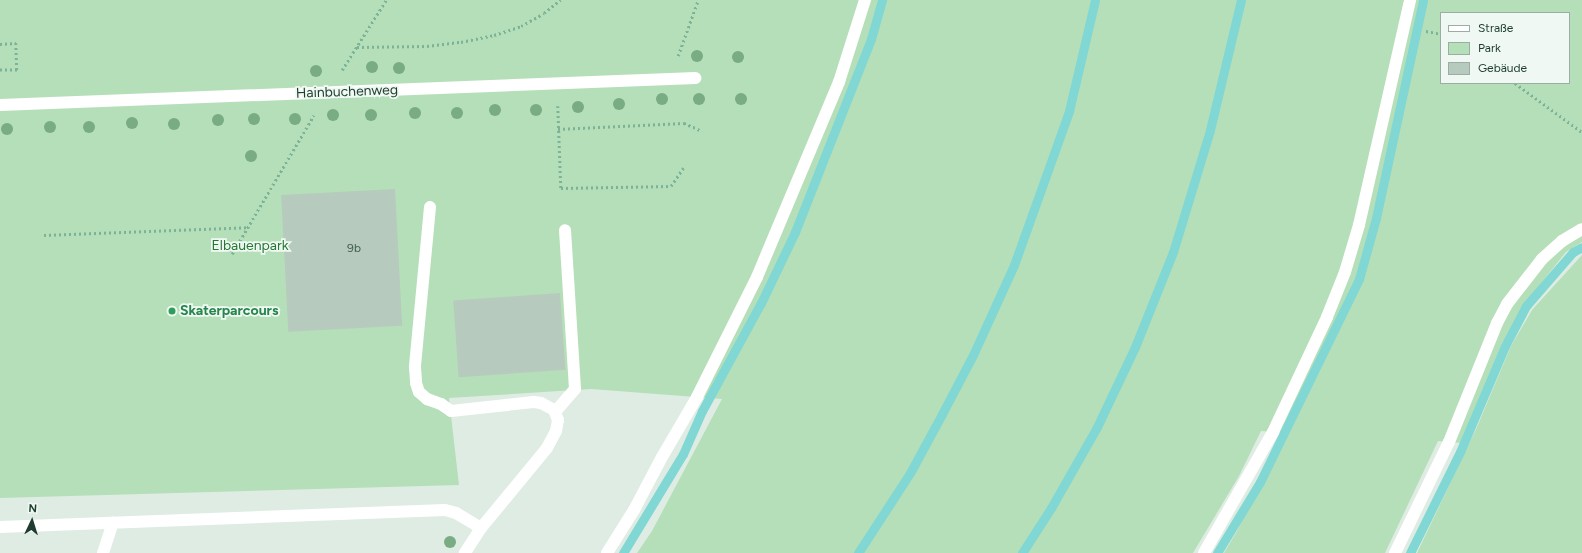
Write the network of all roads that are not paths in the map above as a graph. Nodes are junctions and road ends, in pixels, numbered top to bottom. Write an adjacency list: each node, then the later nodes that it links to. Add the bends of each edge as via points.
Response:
1 (865, 0): 14 (street, via 839,82 757,277 697,397)
2 (1410, 0): 15 (street, via 1358,231 1345,272 1327,317 1273,432)
3 (695, 78): 4 (street, Hainbuchenweg)
4 (0, 105)
5 (430, 207): 8 (street, via 415,367 419,392 451,411 534,402 547,405)
6 (1582, 229): 16 (street, via 1562,241 1542,259 1507,304 1496,323 1449,442)
7 (565, 230): 8 (street, via 575,389)
8 (555, 412): 11 (street, via 558,426 552,441)
9 (113, 523): 10 (street); 11 (street, via 445,510 456,512); 12 (street)
10 (0, 527)
11 (481, 528): 13 (street)
12 (103, 553)
13 (464, 553)
14 (607, 553)
15 (1204, 553)
16 (1395, 553)

